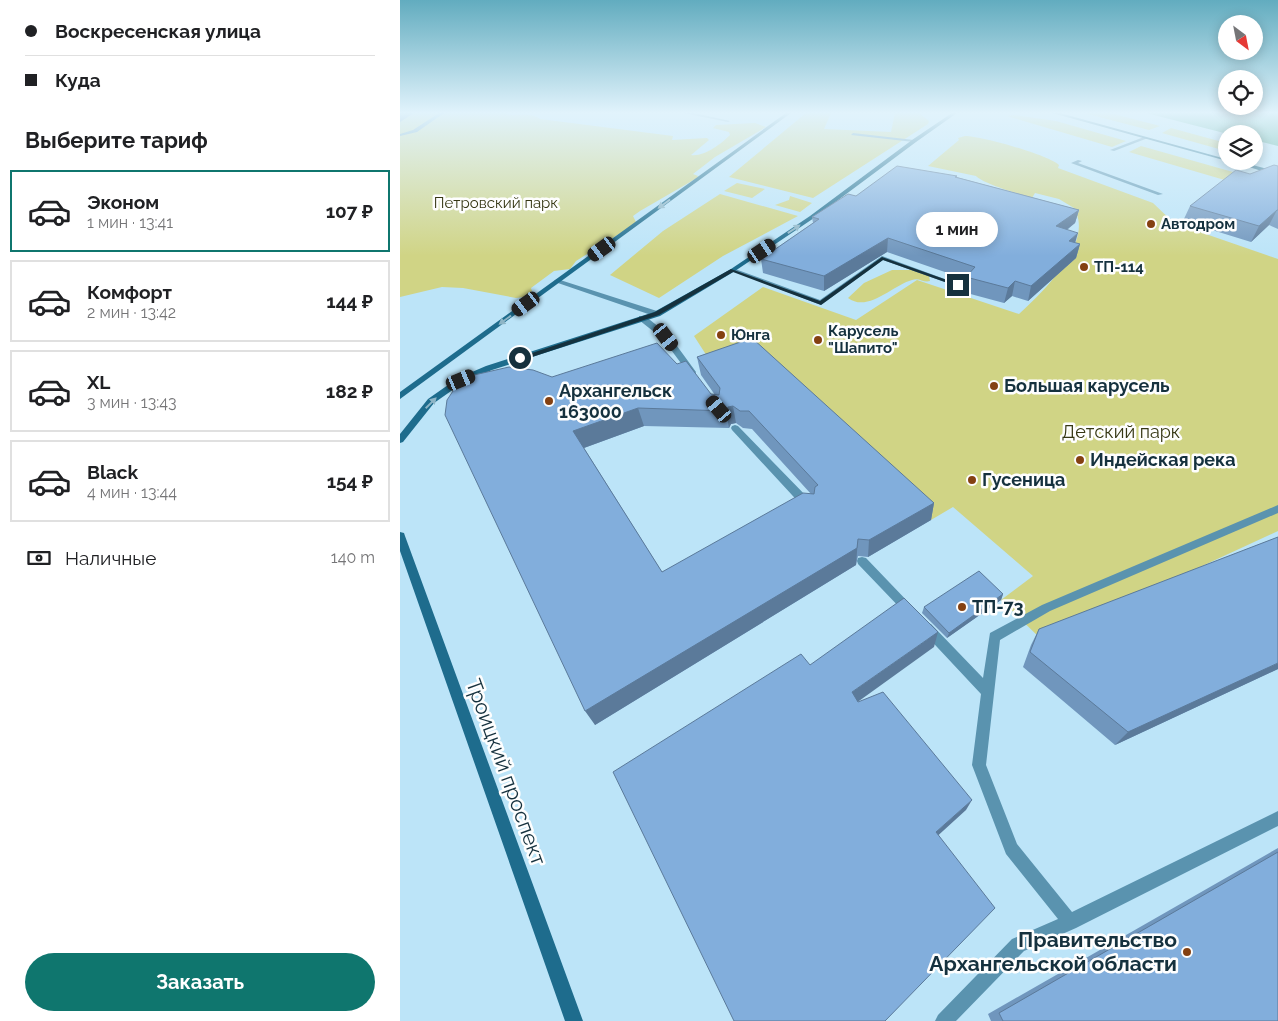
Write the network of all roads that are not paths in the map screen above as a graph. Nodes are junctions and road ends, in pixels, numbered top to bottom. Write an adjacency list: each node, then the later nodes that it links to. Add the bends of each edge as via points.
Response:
1 (723, 161): 8 (street, one-way to 8)
2 (888, 161): 7 (street, one-way to 2)
3 (1080, 161): 6 (lane, via 1073,164)
4 (1263, 170): 5 (street)
5 (1278, 174)
6 (1160, 194)
7 (733, 270): 9 (lane, via 821,303 882,258); 10 (street)
8 (558, 281): 10 (lane); 13 (street, one-way to 13)
9 (958, 285)
10 (657, 314): 11 (street)
11 (642, 318): 12 (lane, via 666,337); 15 (street, one-way to 11, via 431,401 461,380)
12 (696, 378)
13 (400, 396)
14 (735, 428): 16 (lane)
15 (400, 440)
16 (810, 507)
17 (1278, 510): 20 (lane, via 1046,608 994,637)
18 (400, 536): 23 (street, Троицкий проспект)
19 (862, 561): 20 (lane)
20 (987, 690): 22 (lane, via 979,765 1011,849)
21 (1278, 818): 22 (lane)
22 (1070, 922): 24 (lane, via 1018,945)
23 (574, 1021)
24 (944, 1021)

